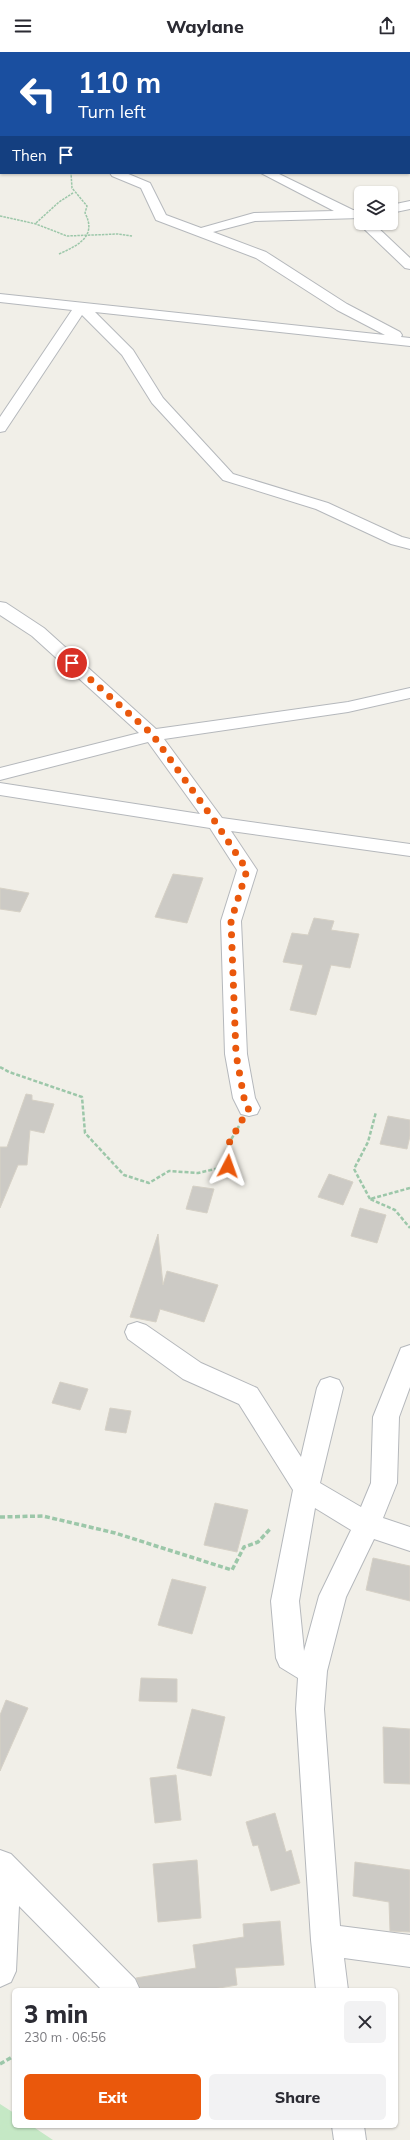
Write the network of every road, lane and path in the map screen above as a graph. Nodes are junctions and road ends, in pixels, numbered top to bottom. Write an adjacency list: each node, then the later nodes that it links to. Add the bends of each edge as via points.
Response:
1 (72, 174): 4 (path, via 69,180)
2 (118, 174): 12 (street, via 146,186 161,217)
3 (269, 174): 7 (street)
4 (73, 193): 10 (path, via 66,196); 13 (path, via 87,206 85,213 90,230)
5 (410, 205): 6 (street)
6 (398, 208)
7 (354, 214)
8 (0, 216): 10 (path)
9 (354, 216): 12 (street, via 254,217)
10 (36, 224): 13 (path, via 67,236)
11 (373, 230): 16 (street)
12 (200, 232): 19 (street, via 261,255 342,307 389,333)
13 (86, 235): 14 (path); 15 (path, via 77,246)
14 (132, 236)
15 (60, 254)
16 (410, 265)
17 (0, 298): 18 (street)
18 (81, 306): 20 (street); 21 (street); 22 (street, via 128,353 157,400 228,477 322,506 397,541)
19 (410, 338)
20 (410, 342)
21 (0, 428)
22 (410, 544)
23 (0, 607): 25 (street, via 38,632)
24 (410, 693): 25 (street, via 348,707)
25 (152, 734): 26 (street); 28 (street)
26 (0, 774)
27 (0, 789): 28 (street)
28 (216, 823): 29 (street); 31 (street, via 247,870 231,921 236,1054 244,1098)
29 (410, 850)
30 (0, 1066): 31 (path, via 9,1072 82,1097 85,1133 124,1175 149,1183 169,1171 198,1173 228,1166 229,1143)
31 (249, 1108)
32 (376, 1112): 34 (path, via 364,1156 354,1169)
33 (410, 1188): 34 (path)
34 (370, 1199): 35 (path, via 395,1210)
35 (410, 1228)
36 (137, 1332): 39 (street, via 192,1371 248,1396)
37 (410, 1355): 42 (street, via 386,1417 384,1483)
38 (330, 1388): 39 (street)
39 (306, 1488): 42 (street); 44 (street, via 285,1601 290,1658)
40 (0, 1517): 41 (path, via 43,1516 115,1533 232,1570 244,1547 258,1542)
41 (274, 1524)
42 (367, 1526): 43 (street); 44 (street, via 334,1596)
43 (410, 1539)
44 (313, 1671): 47 (street, via 310,1710)
45 (0, 1865): 50 (street)
46 (0, 1872): 49 (street, via 4,1900)
47 (326, 1940): 48 (street); 51 (street)
48 (410, 1951)
49 (0, 1971)
50 (122, 1988)
51 (332, 1988)
52 (12, 2057): 53 (path)
53 (0, 2064)
54 (348, 2128): 55 (street)
55 (350, 2140)

